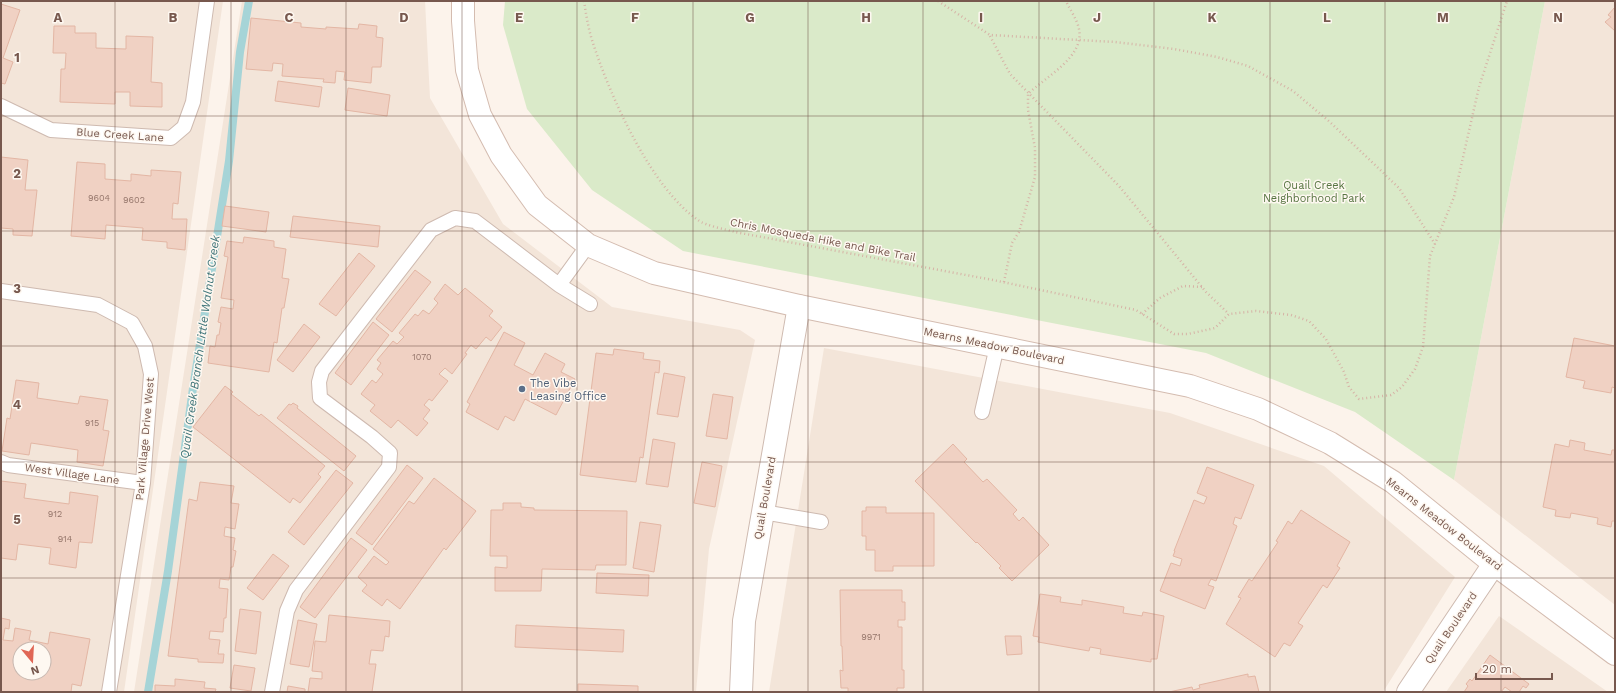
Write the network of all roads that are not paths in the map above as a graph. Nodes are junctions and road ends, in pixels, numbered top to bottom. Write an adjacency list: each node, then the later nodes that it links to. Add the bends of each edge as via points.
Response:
1 (207, 1): 3 (lane, Blue Creek Lane, via 193,102 184,127 170,138 51,130)
2 (463, 1): 4 (street, Mearns Meadow Boulevard, via 467,70 480,115 501,155 537,205)
3 (1, 106)
4 (588, 245): 5 (lane); 8 (street, Mearns Meadow Boulevard, via 654,273)
5 (559, 285): 7 (lane); 18 (lane, via 476,221 455,218 431,230 322,371 319,382 320,398 390,453 389,467 296,590 288,611)
6 (1, 291): 12 (lane, Park Village Drive West, via 98,305 132,323 145,346 151,374)
7 (590, 304)
8 (799, 306): 9 (street, Mearns Meadow Boulevard); 13 (street, Quail Boulevard)
9 (997, 346): 10 (lane); 15 (street, Mearns Meadow Boulevard, via 1190,386 1258,409 1330,443 1393,482)
10 (982, 412)
11 (1, 462): 12 (lane, West Village Lane)
12 (143, 483): 17 (lane, Park Village Drive West)
13 (763, 512): 14 (lane); 19 (street, Quail Boulevard, via 744,621)
14 (821, 522)
15 (1494, 564): 16 (street, Mearns Meadow Boulevard); 20 (street, Quail Boulevard)
16 (1615, 654)
17 (108, 692)
18 (272, 692)
19 (741, 692)
20 (1408, 692)

